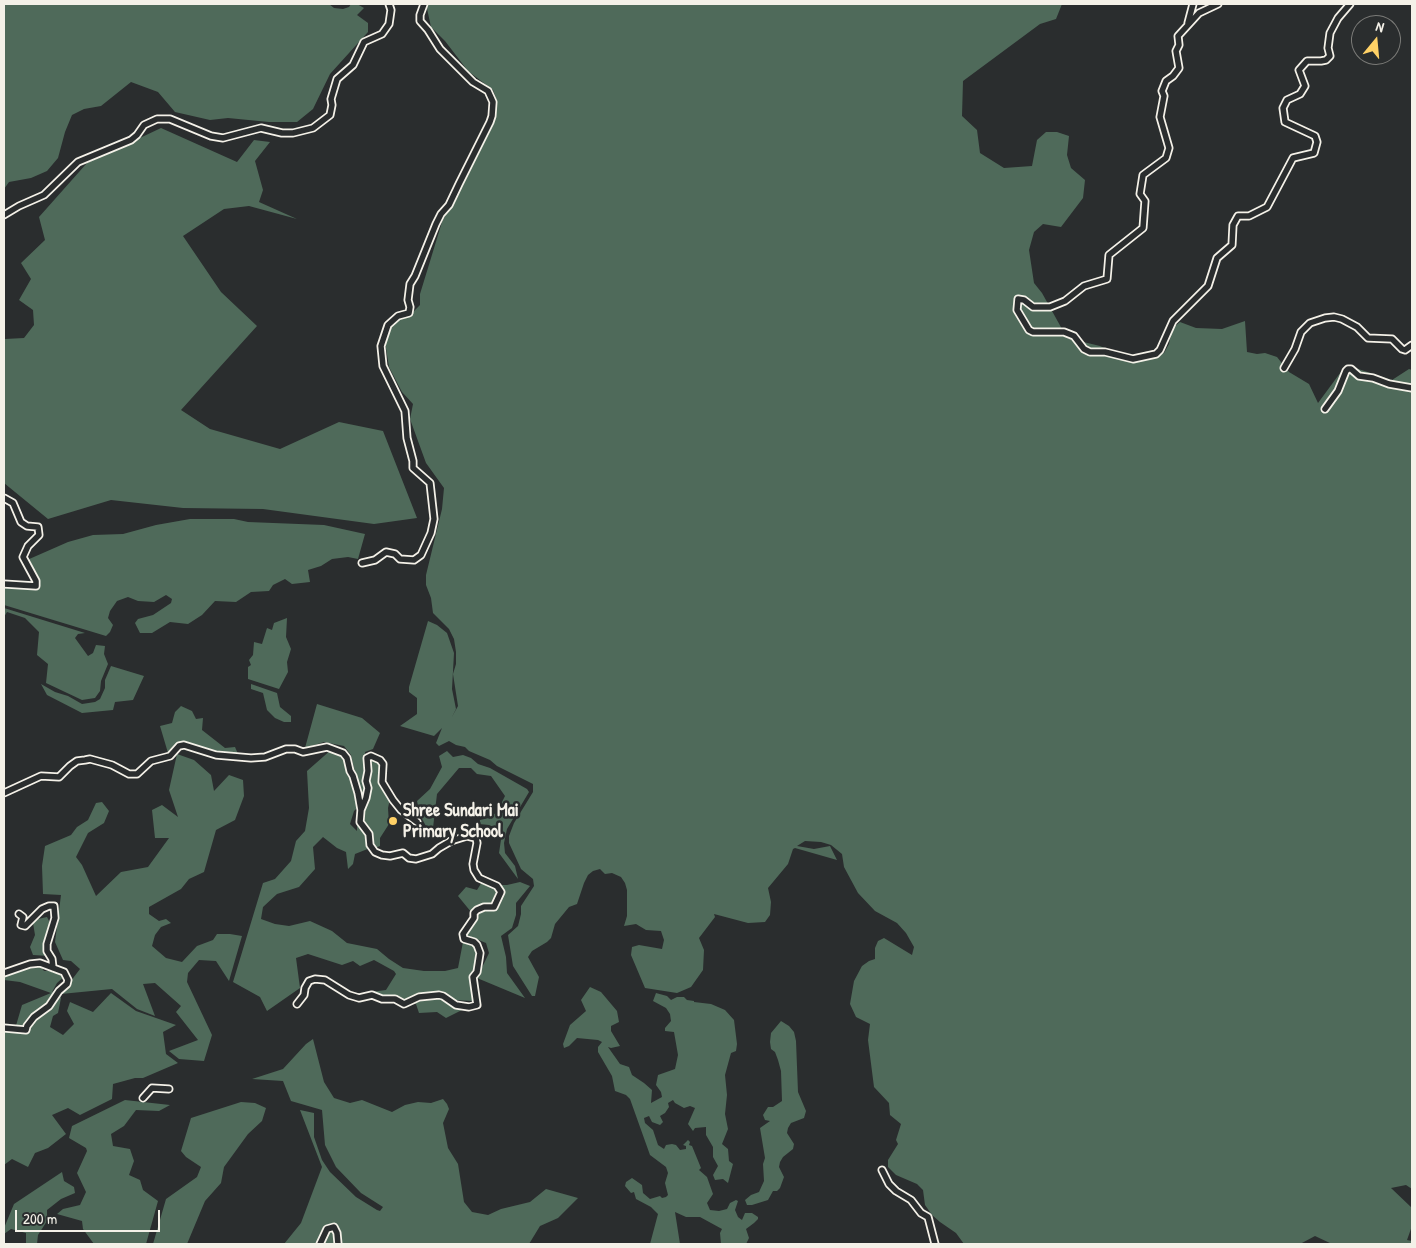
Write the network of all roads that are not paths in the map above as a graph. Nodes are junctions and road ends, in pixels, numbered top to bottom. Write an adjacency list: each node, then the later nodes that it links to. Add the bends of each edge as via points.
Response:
1 (388, 4): 7 (street, via 391,10 389,24 382,34 364,42 353,65 337,79 330,115 313,128 282,133 261,128 223,138 170,119 157,119 144,125 131,140 78,162 44,195)
2 (424, 4): 13 (street, via 420,21 440,49 473,82 488,91 493,102 492,116 449,205 436,224 410,284 409,313 398,316 388,325 381,346 382,366 405,411 413,468 430,483 434,519 431,533 421,555 414,560 400,559 386,552 375,560)
3 (1193, 4): 6 (street)
4 (1218, 4): 6 (street, via 1199,13)
5 (1350, 4): 6 (street, via 1330,33 1330,56 1321,61 1307,60 1299,70 1305,86 1300,94 1287,100 1283,108 1285,122 1315,136 1314,152 1293,158 1267,207 1249,216 1238,216 1233,225 1232,245 1217,258 1208,286 1173,322 1160,350 1156,354 1133,359 1106,352 1090,352 1074,336 1064,332 1033,332 1026,327 1017,310 1018,299 1033,307 1050,307 1065,301 1084,286 1107,279 1109,255 1143,228 1145,201 1140,194 1143,175 1166,158 1169,148 1160,117 1162,91 1166,81 1179,68 1178,36)
6 (1188, 25)
7 (4, 215)
8 (1412, 345): 9 (street, via 1402,349 1392,340 1368,338 1342,319 1325,318 1310,323 1301,332)
9 (1284, 368)
10 (1412, 388): 11 (street, via 1360,376 1348,369)
11 (1325, 409)
12 (4, 498): 14 (street, via 13,503 21,522 38,527 38,535 23,557 36,586)
13 (362, 563)
14 (4, 584)
15 (4, 793): 16 (street, via 40,776 59,777 70,766 90,759 129,774 138,774 151,761 170,756 184,745 216,755 251,758 286,749 303,752 327,747 347,758)
16 (361, 810): 17 (street, via 368,788 370,756 383,764 382,782 393,800); 21 (street, via 360,822 369,834 372,848 382,855 403,854 416,859 432,854 451,841 467,836 476,838 474,870 479,878 497,886 501,892 494,907 484,907 474,913 464,934 464,939 474,942 480,953 479,967 473,977 477,1004 472,1007 456,1005 438,995 419,997 404,1004 372,994 360,998 329,982 315,979 309,981)
17 (417, 822)
18 (20, 914): 19 (street, via 23,917 21,925 25,926 42,909 54,906 55,918 47,944)
19 (53, 968): 20 (street, via 36,963); 22 (street, via 64,972 68,980 49,1006 34,1017 26,1030)
20 (4, 973)
21 (297, 1004)
22 (4, 1028)
23 (169, 1089): 24 (street, via 152,1088)
24 (142, 1098)
25 (882, 1170): 28 (street, via 889,1184 928,1217)
26 (320, 1244): 27 (street, via 327,1229 334,1227)
27 (338, 1244)
28 (935, 1244)

